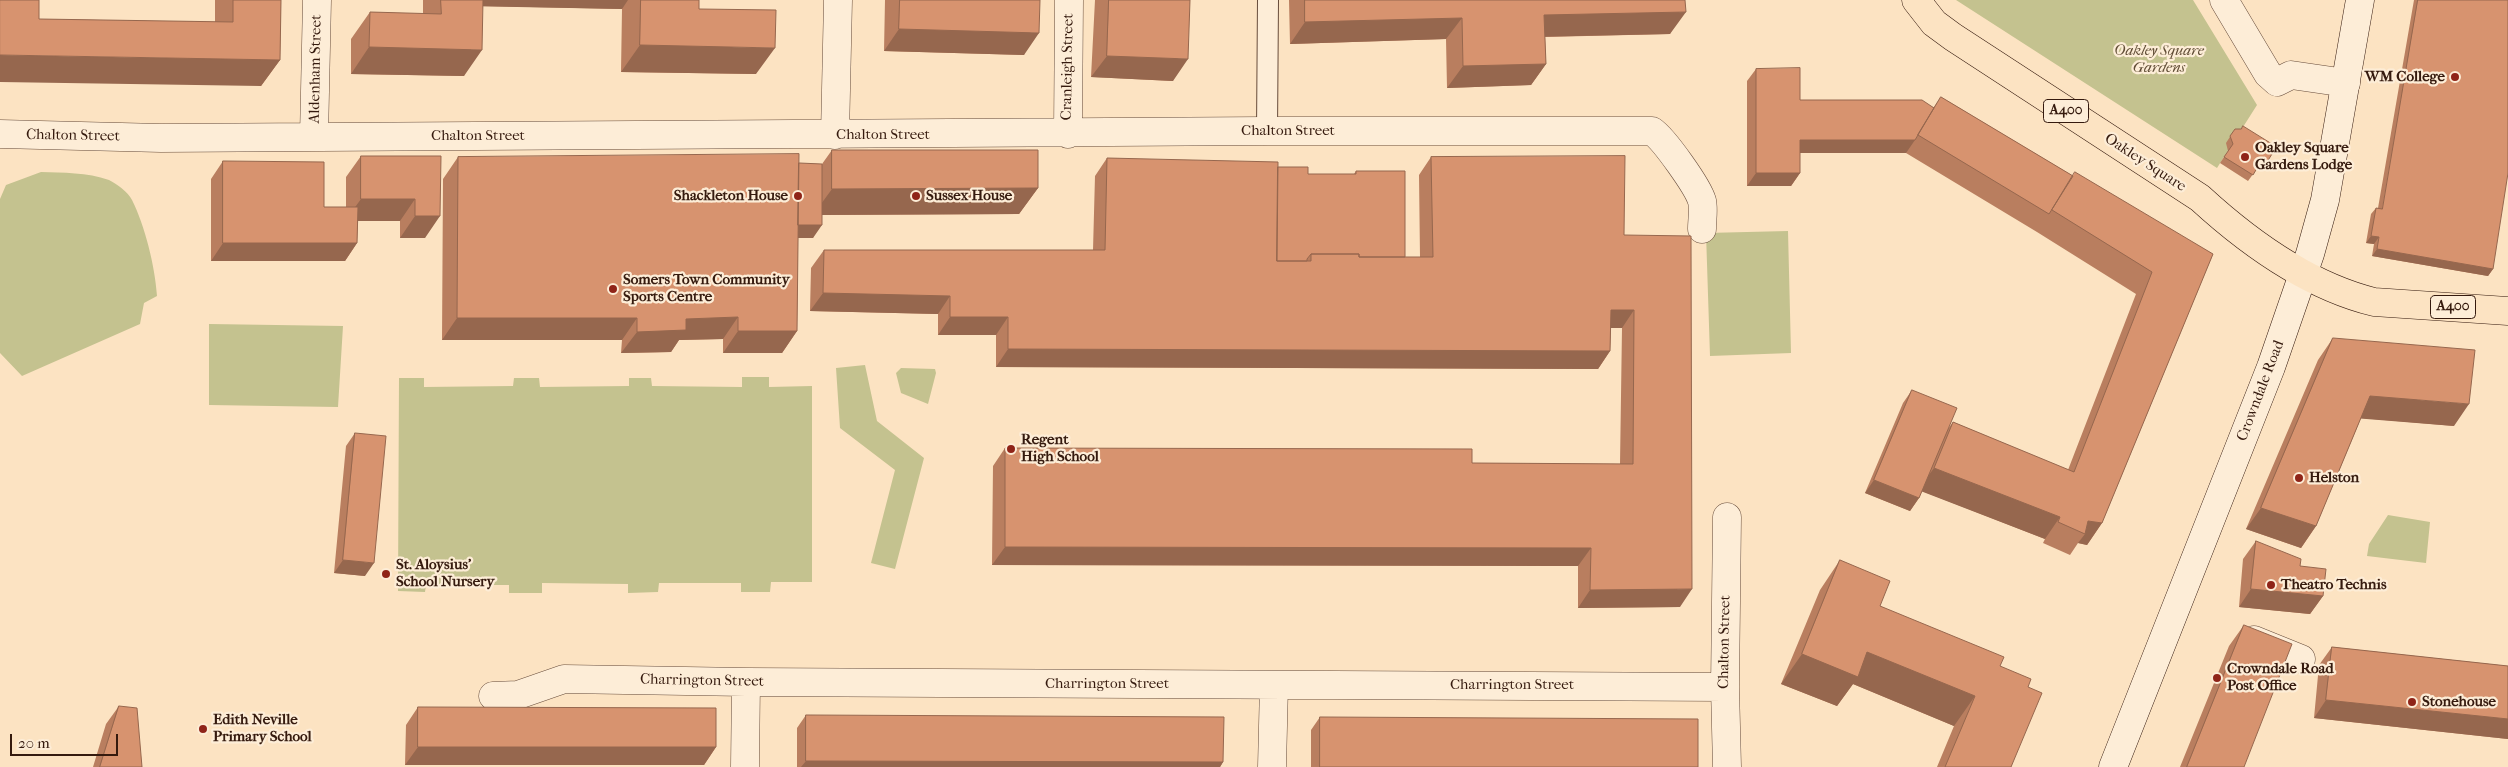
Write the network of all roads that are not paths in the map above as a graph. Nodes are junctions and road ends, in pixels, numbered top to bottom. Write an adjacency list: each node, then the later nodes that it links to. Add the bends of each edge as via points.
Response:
1 (318, 0): 13 (street, Aldenham Street)
2 (838, 0): 12 (street)
3 (1069, 0): 11 (street, Cranleigh Street)
4 (1268, 0): 9 (lane)
5 (1916, 0): 15 (highway, Oakley Square / A400, via 1934,23 1953,37 2200,198 2221,218)
6 (2224, 0): 8 (street, via 2268,74 2277,82 2291,75)
7 (2360, 0): 8 (street, Crowndale Road)
8 (2346, 82): 15 (street, Crowndale Road, via 2324,203)
9 (1267, 131): 11 (street, Chalton Street); 14 (street, Chalton Street, via 1652,132 1661,137 1670,149 1702,200)
10 (0, 134): 13 (street, Chalton Street)
11 (1068, 134): 12 (street, Chalton Street)
12 (835, 135): 13 (street, Chalton Street)
13 (314, 137)
14 (1702, 228)
15 (2303, 274): 16 (highway, A400, via 2374,302); 27 (street, Crowndale Road, via 2271,367)
16 (2508, 311)
17 (1727, 517): 22 (street, Chalton Street)
18 (2239, 634): 19 (street)
19 (2301, 659)
20 (746, 682): 21 (street, Charrington Street); 23 (street, Charrington Street, via 564,679 518,695); 24 (street)
21 (1274, 685): 22 (street, Charrington Street); 25 (street)
22 (1724, 687): 26 (street, Chalton Street)
23 (493, 696)
24 (746, 767)
25 (1272, 767)
26 (1727, 767)
27 (2113, 767)

